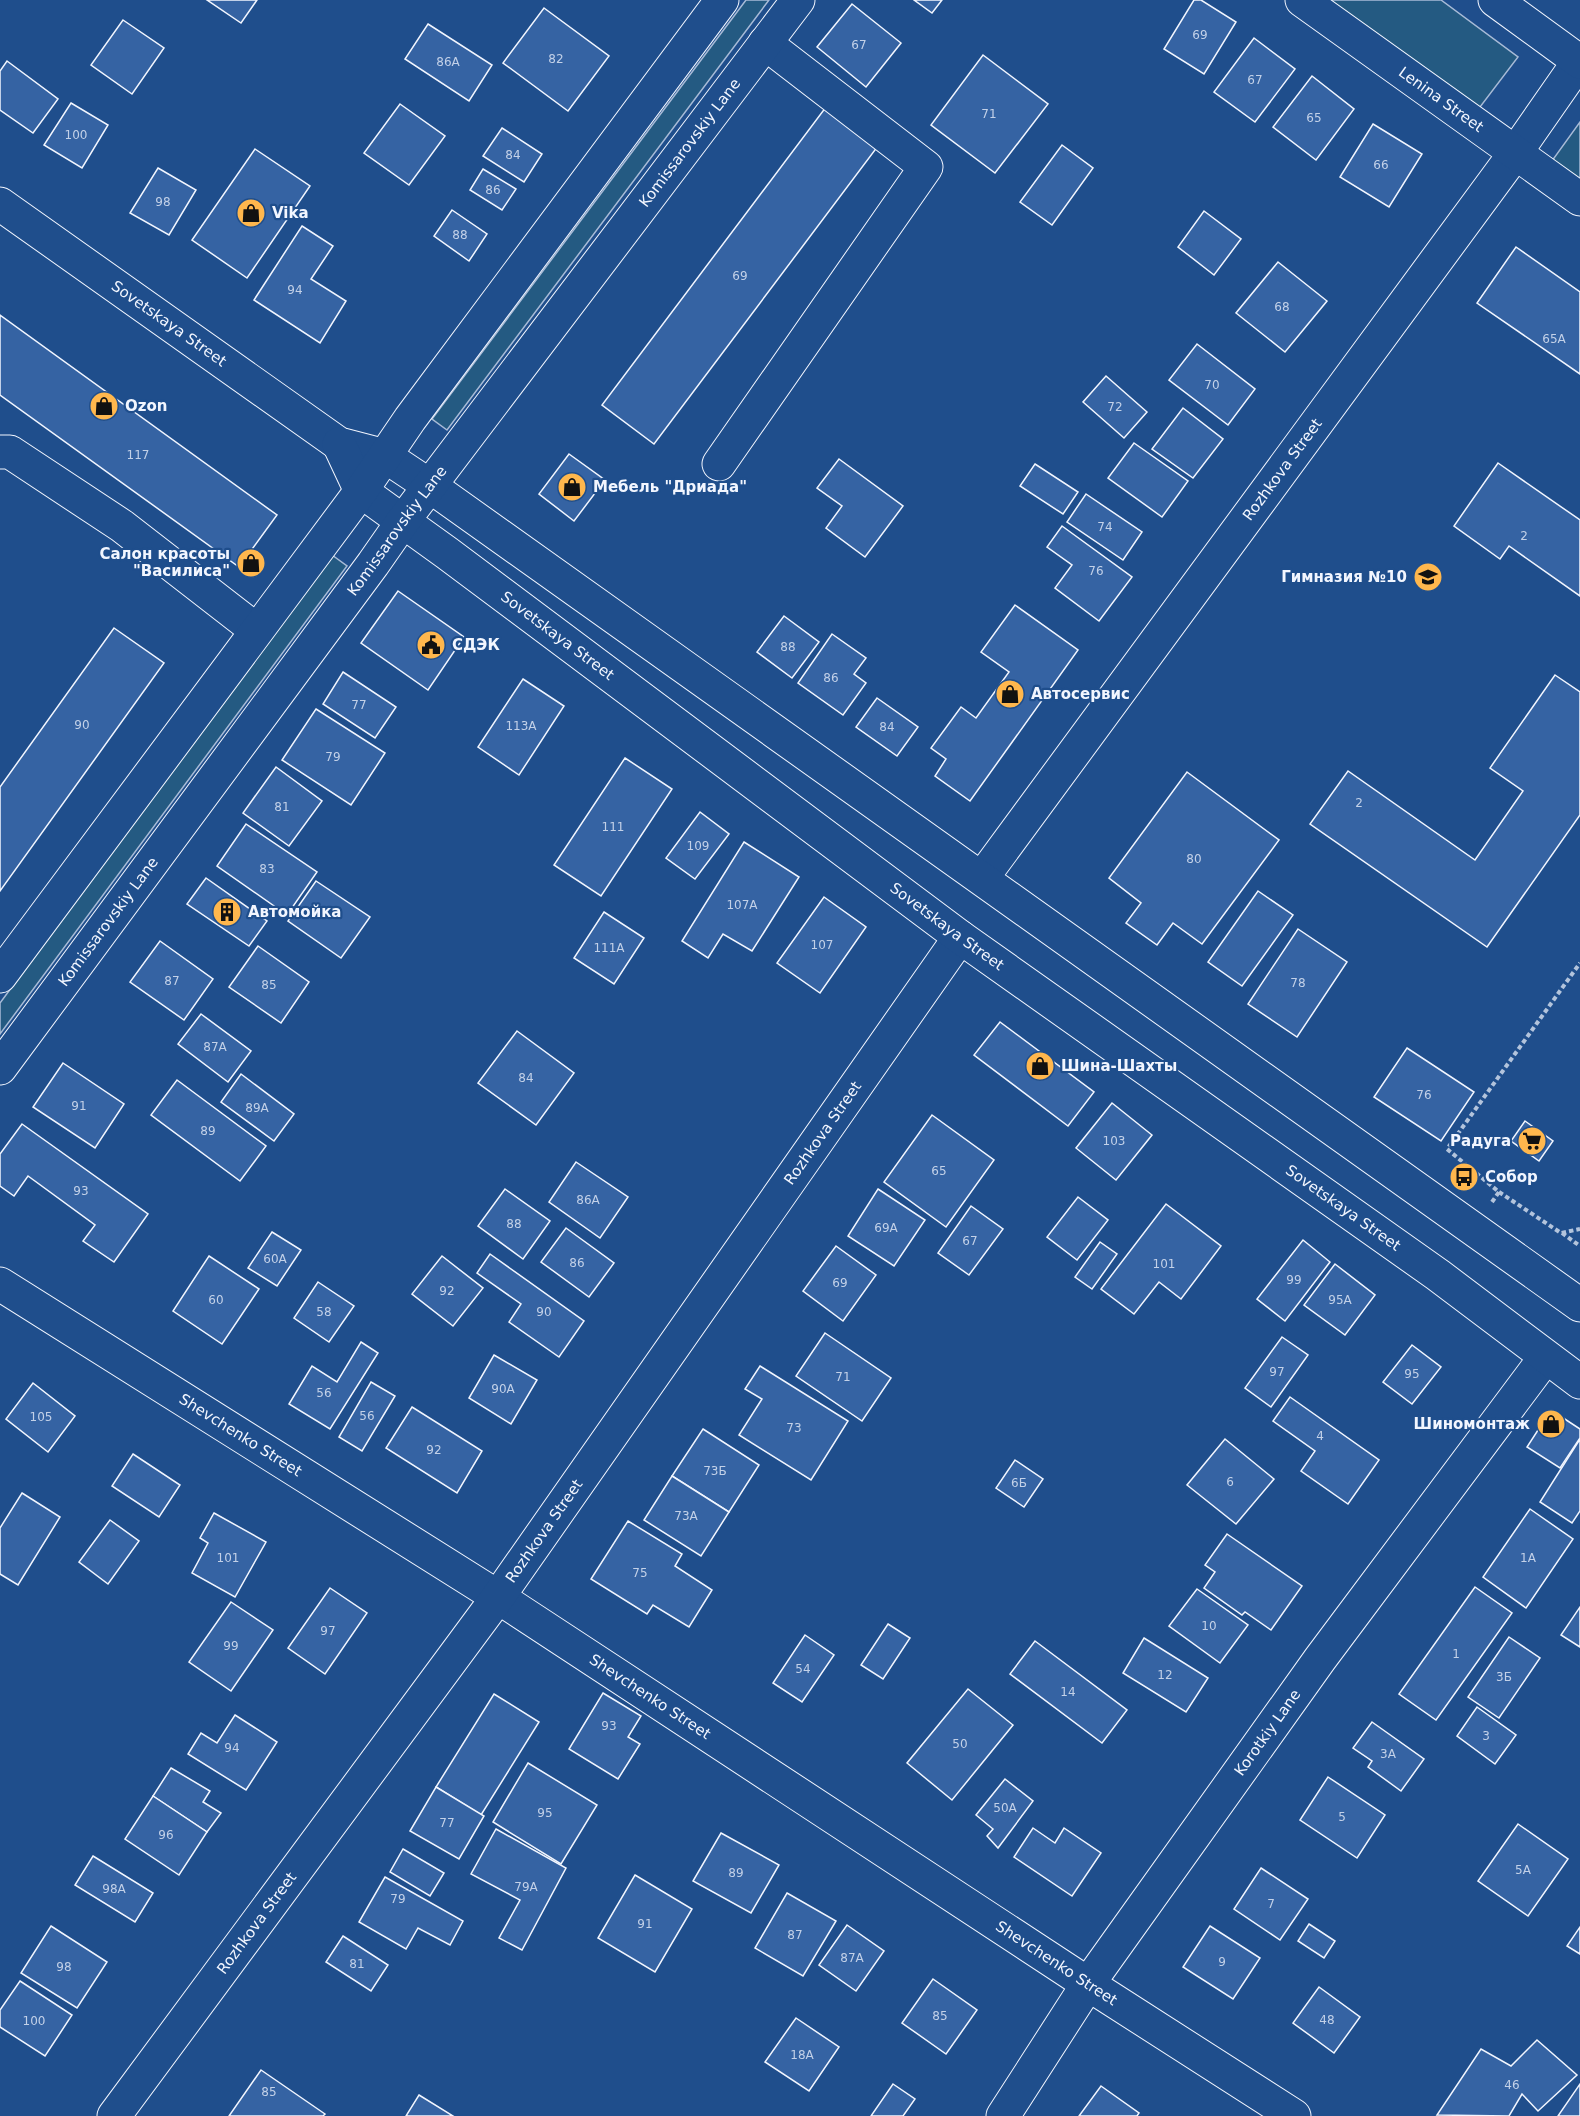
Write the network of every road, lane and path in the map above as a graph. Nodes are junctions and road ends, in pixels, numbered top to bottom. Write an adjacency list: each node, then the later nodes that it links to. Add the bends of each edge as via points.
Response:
1 (722, 0): 12 (main road)
2 (798, 0): 5 (main road, Komissarovskiy Lane)
3 (1302, 0): 7 (main road, Lenina Street)
4 (1495, 0): 6 (main road)
5 (765, 43): 13 (main road, via 926,167); 14 (main road, Komissarovskiy Lane)
6 (1580, 61): 7 (main road, Rozhkova Street)
7 (1516, 152): 8 (main road, Lenina Street); 18 (main road, Rozhkova Street)
8 (1580, 199)
9 (0, 204): 10 (main road, Sovetskaya Street)
10 (339, 444): 12 (main road, Sovetskaya Street); 15 (main road, Sovetskaya Street)
11 (0, 452): 17 (main road, via 10,452 122,526)
12 (385, 456): 14 (main road, Sovetskaya Street); 15 (main road)
13 (719, 464)
14 (430, 486): 16 (main road, Komissarovskiy Lane); 18 (main road, Sovetskaya Street)
15 (361, 491): 16 (main road, Sovetskaya Street); 17 (main road)
16 (403, 521): 19 (main road, Sovetskaya Street); 22 (main road, Komissarovskiy Lane)
17 (256, 630): 21 (main road)
18 (982, 878): 24 (main road, Sovetskaya Street)
19 (960, 937): 30 (main road, Sovetskaya Street, via 1438,1275); 32 (main road, Rozhkova Street)
20 (1580, 963): 23 (path, via 1448,1149)
21 (0, 976)
22 (0, 1068)
23 (1499, 1192): 24 (path); 26 (path)
24 (1473, 1229): 29 (main road, Sovetskaya Street)
25 (1580, 1229): 26 (path)
26 (1561, 1233): 27 (path)
27 (1580, 1246)
28 (0, 1284): 32 (main road, Shevchenko Street)
29 (1580, 1305)
30 (1545, 1358): 31 (main road, Sovetskaya Street); 33 (main road, Korotkiy Lane, via 1327,1649)
31 (1580, 1382)
32 (498, 1597): 33 (main road, Shevchenko Street); 34 (main road, Rozhkova Street)
33 (1088, 1984): 35 (main road, Korotkiy Lane); 36 (main road, Shevchenko Street)
34 (114, 2116)
35 (1003, 2116)
36 (1294, 2116)

